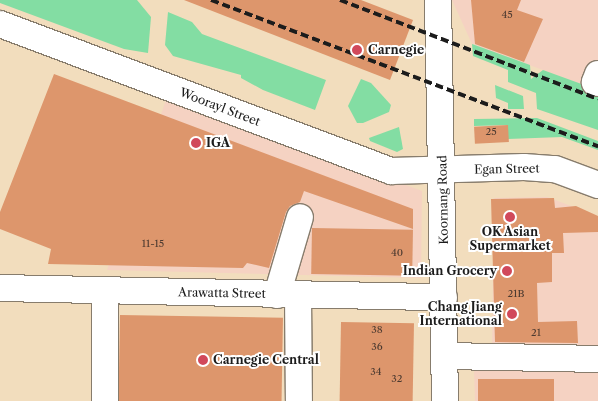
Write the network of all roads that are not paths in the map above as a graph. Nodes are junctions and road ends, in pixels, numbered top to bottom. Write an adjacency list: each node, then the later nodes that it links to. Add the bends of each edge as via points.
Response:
1 (438, 0): 5 (street, Koornang Road)
2 (0, 24): 5 (street, Woorayl Street, via 381,168 399,172)
3 (598, 74): 4 (street, via 595,82)
4 (598, 83)
5 (443, 171): 6 (street, Egan Street, via 524,166 554,169); 11 (street, Koornang Road)
6 (598, 185)
7 (300, 217): 10 (street)
8 (0, 288): 9 (street, Arawatta Street)
9 (105, 291): 10 (street, Arawatta Street); 14 (street)
10 (287, 295): 11 (street, Arawatta Street); 15 (street)
11 (444, 297): 12 (street, Koornang Road)
12 (444, 356): 13 (street); 16 (street, Koornang Road)
13 (598, 359)
14 (105, 401)
15 (299, 401)
16 (445, 401)

